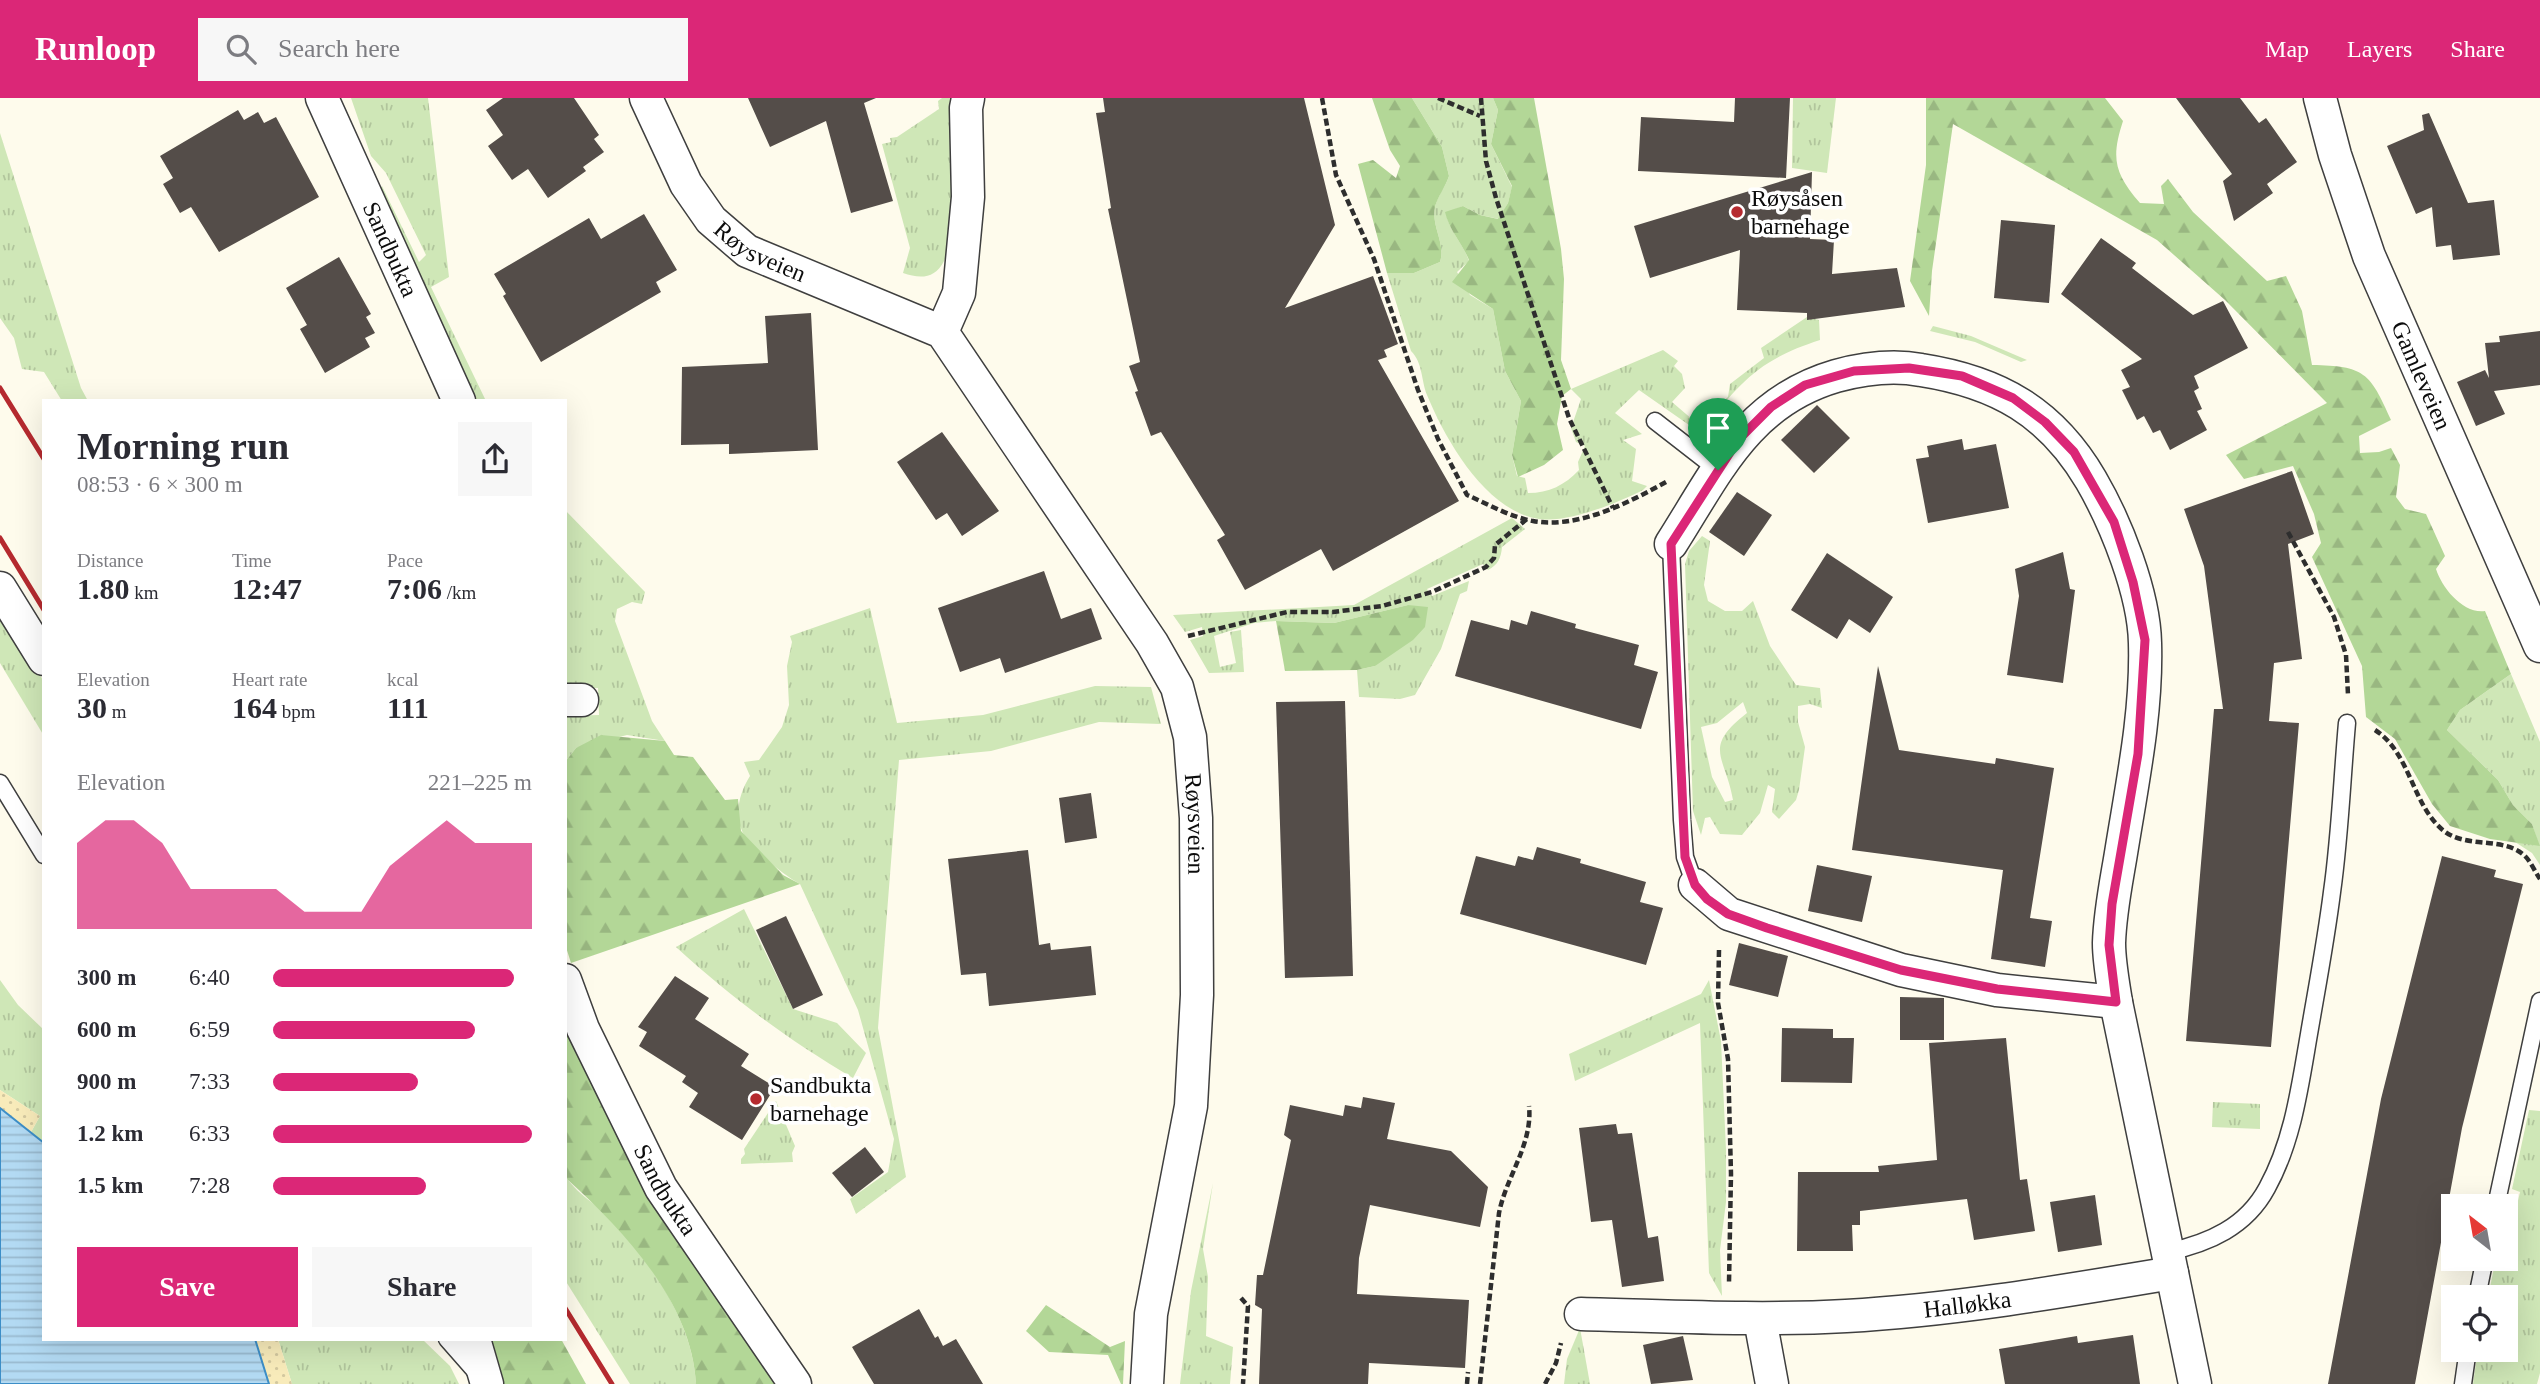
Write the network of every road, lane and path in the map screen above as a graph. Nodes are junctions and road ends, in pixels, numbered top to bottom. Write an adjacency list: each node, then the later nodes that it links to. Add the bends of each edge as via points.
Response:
1 (322, 98): 10 (street, Sandbukta)
2 (646, 98): 9 (street, Røysveien, via 685,184 711,220 747,251)
3 (968, 98): 9 (street, via 968,197 959,293)
4 (1322, 98): 14 (path, via 1336,175 1374,259 1438,439 1467,495)
5 (1438, 98): 8 (path)
6 (1481, 98): 8 (path)
7 (2320, 98): 19 (street, Gamleveien, via 2369,256)
8 (1480, 116): 13 (path, via 1496,198 1569,418)
9 (942, 332): 43 (street, Røysveien, via 1152,643 1177,687 1189,737 1197,995 1191,1106 1151,1314)
10 (458, 399)
11 (1655, 421): 12 (lane)
12 (1707, 462): 13 (path); 16 (street); 28 (street, via 1738,440 1771,407 1805,385 1854,371 1909,368 1962,376 2013,398 2074,452 2114,522 2145,640 2138,754 2112,904 2109,945)
13 (1613, 508): 14 (path, via 1557,521)
14 (1527, 519): 18 (path, via 1495,545 1494,558 1486,568 1432,592 1382,606 1287,612)
15 (2288, 532): 21 (path, via 2325,598 2346,655)
16 (1671, 544): 25 (lane, via 1682,820 1685,857)
17 (0, 588): 20 (street)
18 (1205, 630)
19 (2540, 646)
20 (42, 656)
21 (2347, 723): 24 (path, via 2368,725 2392,746 2435,822 2446,832 2459,839 2512,848 2525,857); 32 (lane, via 2333,890 2296,1108 2283,1152 2267,1189 2249,1212 2230,1230)
22 (0, 783): 23 (lane)
23 (42, 852)
24 (2540, 879)
25 (1695, 885): 26 (street)
26 (1728, 914): 28 (street, via 1901,970 1997,989); 35 (path, via 1721,933 1717,978 1728,1059 1728,1279)
27 (567, 985): 42 (street, Sandbukta, via 583,1029 661,1188)
28 (2116, 1002): 32 (street)
29 (2540, 1002): 31 (lane)
30 (1529, 1106): 46 (path, via 1531,1120 1499,1213)
31 (2499, 1194)
32 (2170, 1262): 35 (street, Halløkka, via 2019,1297 1849,1316); 49 (street)
33 (1241, 1298): 44 (path, via 1248,1306)
34 (1581, 1314): 35 (street, Halløkka)
35 (1747, 1319): 48 (street)
36 (449, 1341): 41 (lane)
37 (475, 1341): 41 (street)
38 (2466, 1362): 50 (lane)
39 (1556, 1363): 47 (path)
40 (1468, 1372): 45 (path)
41 (486, 1384)
42 (794, 1384)
43 (1147, 1384)
44 (1243, 1384)
45 (1467, 1384)
46 (1480, 1384)
47 (1545, 1384)
48 (1773, 1384)
49 (2195, 1384)
50 (2463, 1384)

